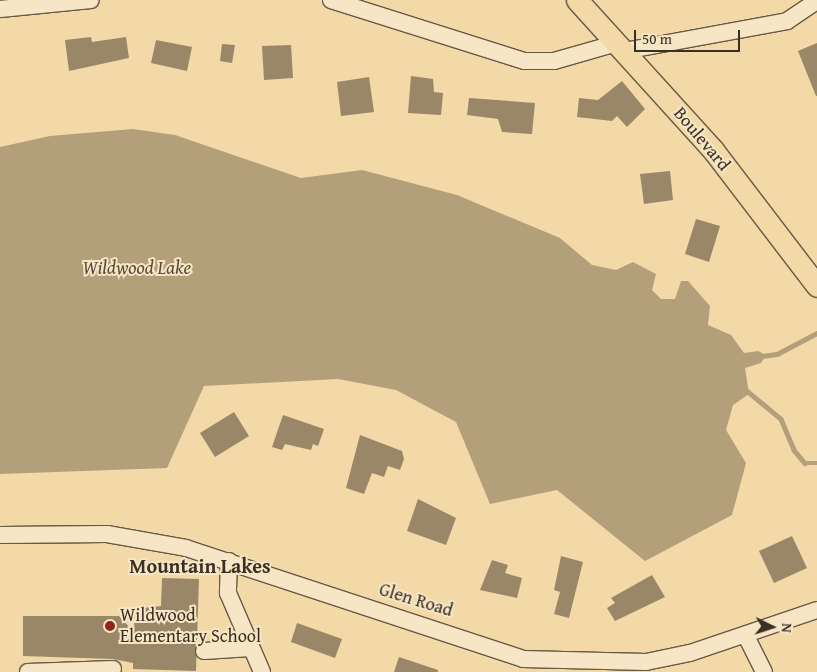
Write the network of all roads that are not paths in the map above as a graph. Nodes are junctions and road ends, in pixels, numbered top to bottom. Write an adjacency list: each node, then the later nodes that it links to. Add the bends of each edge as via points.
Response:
1 (91, 0): 5 (street)
2 (331, 0): 6 (street, via 525,61 554,61)
3 (577, 0): 6 (main road, Boulevard)
4 (817, 1): 6 (street, via 787,21)
5 (0, 9)
6 (621, 47): 7 (main road, Boulevard, via 713,150)
7 (817, 286)
8 (0, 535): 9 (street, Glen Road, via 107,534)
9 (229, 561): 12 (street, via 228,593); 14 (street, Glen Road)
10 (817, 610): 11 (street, Glen Road)
11 (746, 636): 14 (street, Glen Road, via 646,662); 18 (street)
12 (251, 648): 13 (street); 17 (street)
13 (204, 652)
14 (523, 666)
15 (113, 670): 16 (street)
16 (28, 672)
17 (262, 672)
18 (764, 672)

